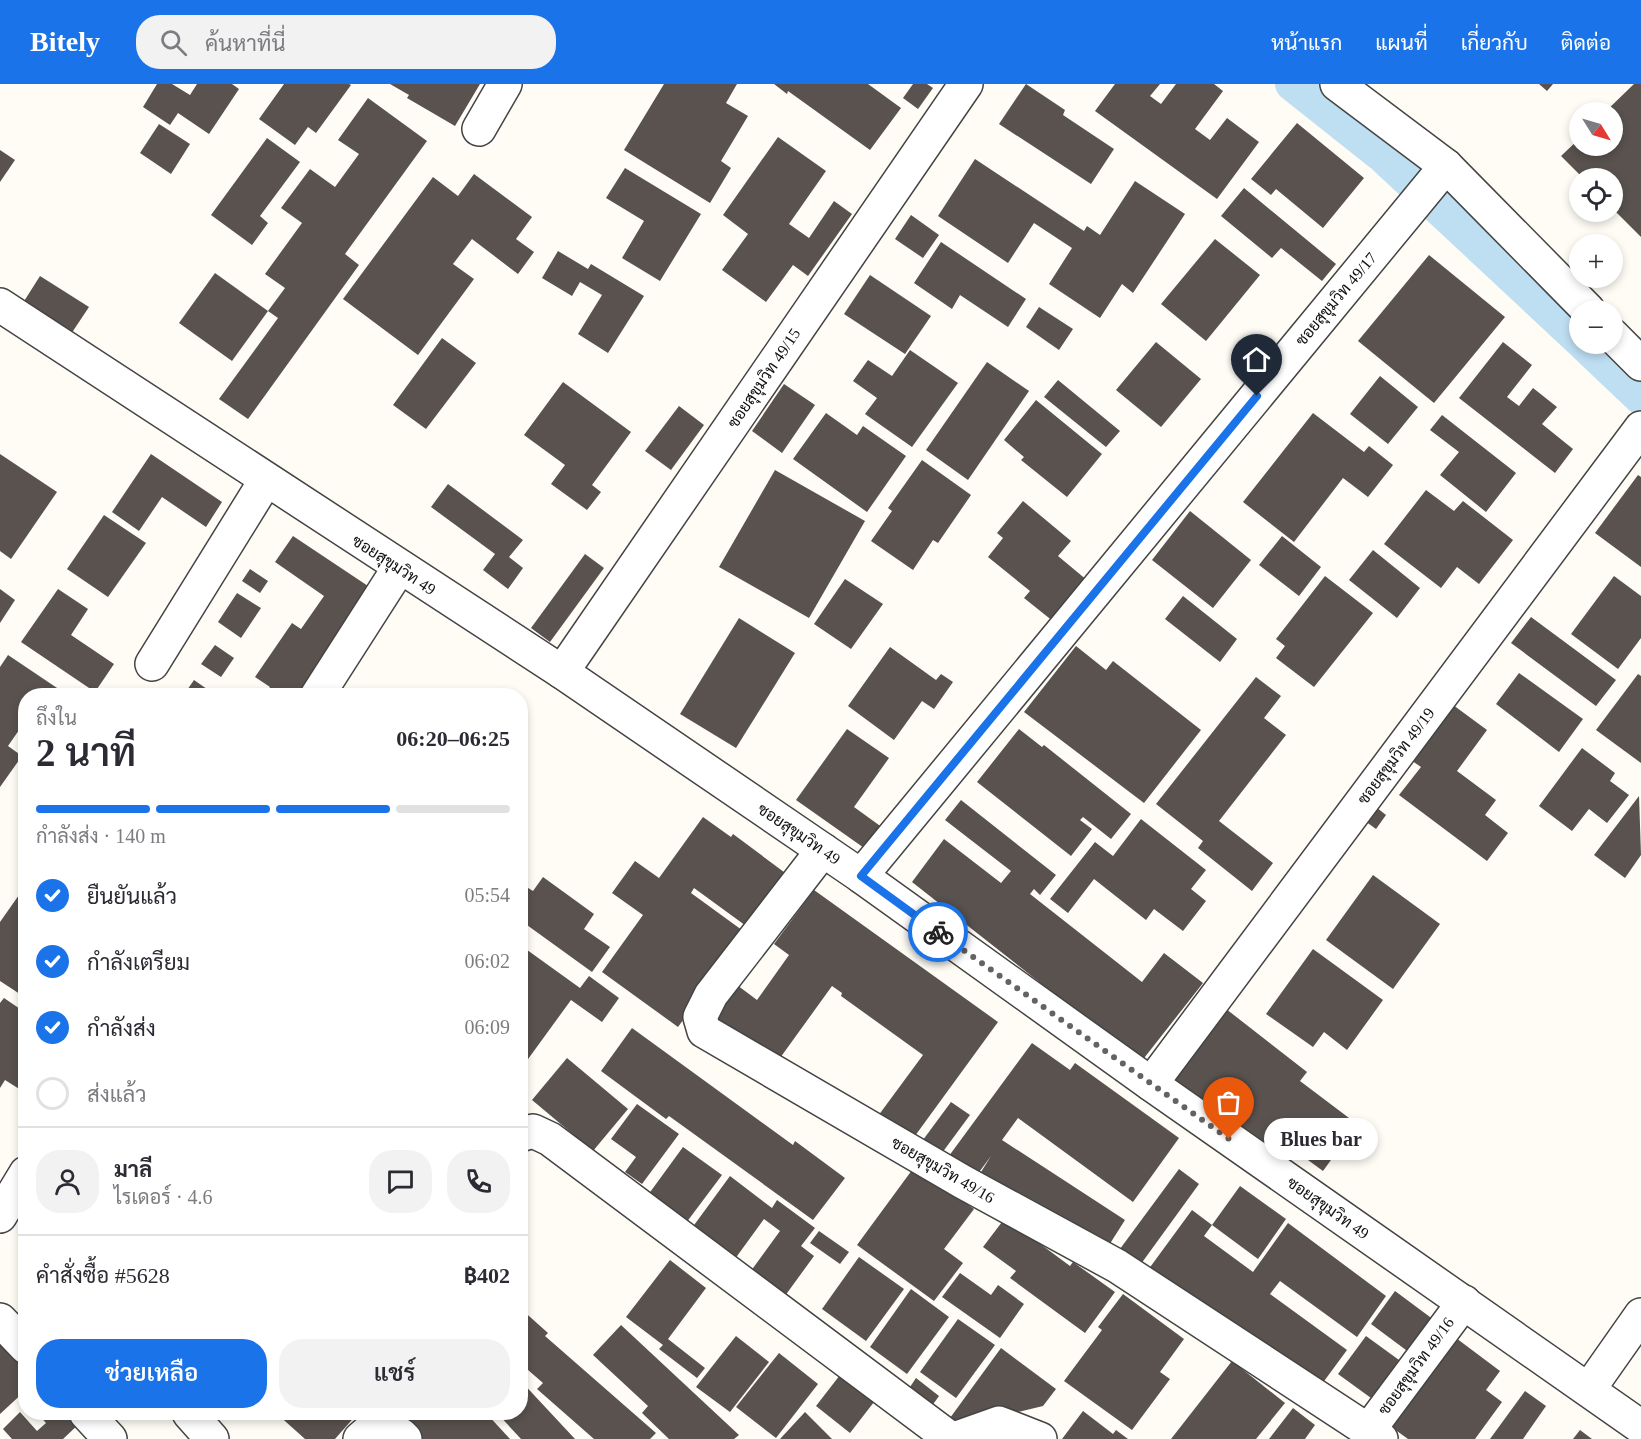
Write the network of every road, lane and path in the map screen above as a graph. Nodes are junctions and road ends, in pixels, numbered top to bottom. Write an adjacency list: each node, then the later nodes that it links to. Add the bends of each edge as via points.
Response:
1 (505, 84): 4 (street)
2 (966, 84): 14 (street, ซอยสุขุมวิท 49/15)
3 (1337, 84): 5 (street)
4 (479, 129)
5 (1446, 166): 6 (street); 17 (street, ซอยสุขุมวิท 49/17)
6 (1578, 300)
7 (0, 305): 11 (street, ซอยสุขุมวิท 49)
8 (1623, 346): 9 (street)
9 (1641, 364)
10 (1641, 428): 18 (street, ซอยสุขุมวิท 49/19)
11 (266, 480): 12 (street, ซอยสุขุมวิท 49); 13 (street)
12 (399, 568): 14 (street, ซอยสุขุมวิท 49); 15 (street)
13 (152, 664)
14 (562, 672): 16 (street, ซอยสุขุมวิท 49)
15 (322, 688)
16 (823, 850): 17 (street, ซอยสุขุมวิท 49); 30 (street, ซอยสุขุมวิท 49/16, via 711,995 700,1017 704,1031 963,1182 1117,1266)
17 (861, 876): 18 (street, ซอยสุขุมวิท 49)
18 (1151, 1084): 22 (street, ซอยสุขุมวิท 49)
19 (528, 1133): 35 (street, via 549,1138)
20 (18, 1195): 21 (street)
21 (11, 1214)
22 (1464, 1302): 26 (street, ซอยสุขุมวิท 49); 30 (street, ซอยสุขุมวิท 49/16)
23 (1641, 1315): 26 (street)
24 (0, 1320): 25 (street)
25 (18, 1339)
26 (1589, 1389): 29 (street, ซอยสุขุมวิท 49)
27 (92, 1420): 31 (street)
28 (195, 1420): 32 (street)
29 (1641, 1427)
30 (1374, 1435)
31 (110, 1439)
32 (212, 1439)
33 (360, 1439): 34 (street, via 368,1432 401,1435)
34 (405, 1439)
35 (952, 1439): 36 (street, via 999,1423)
36 (1040, 1439)

